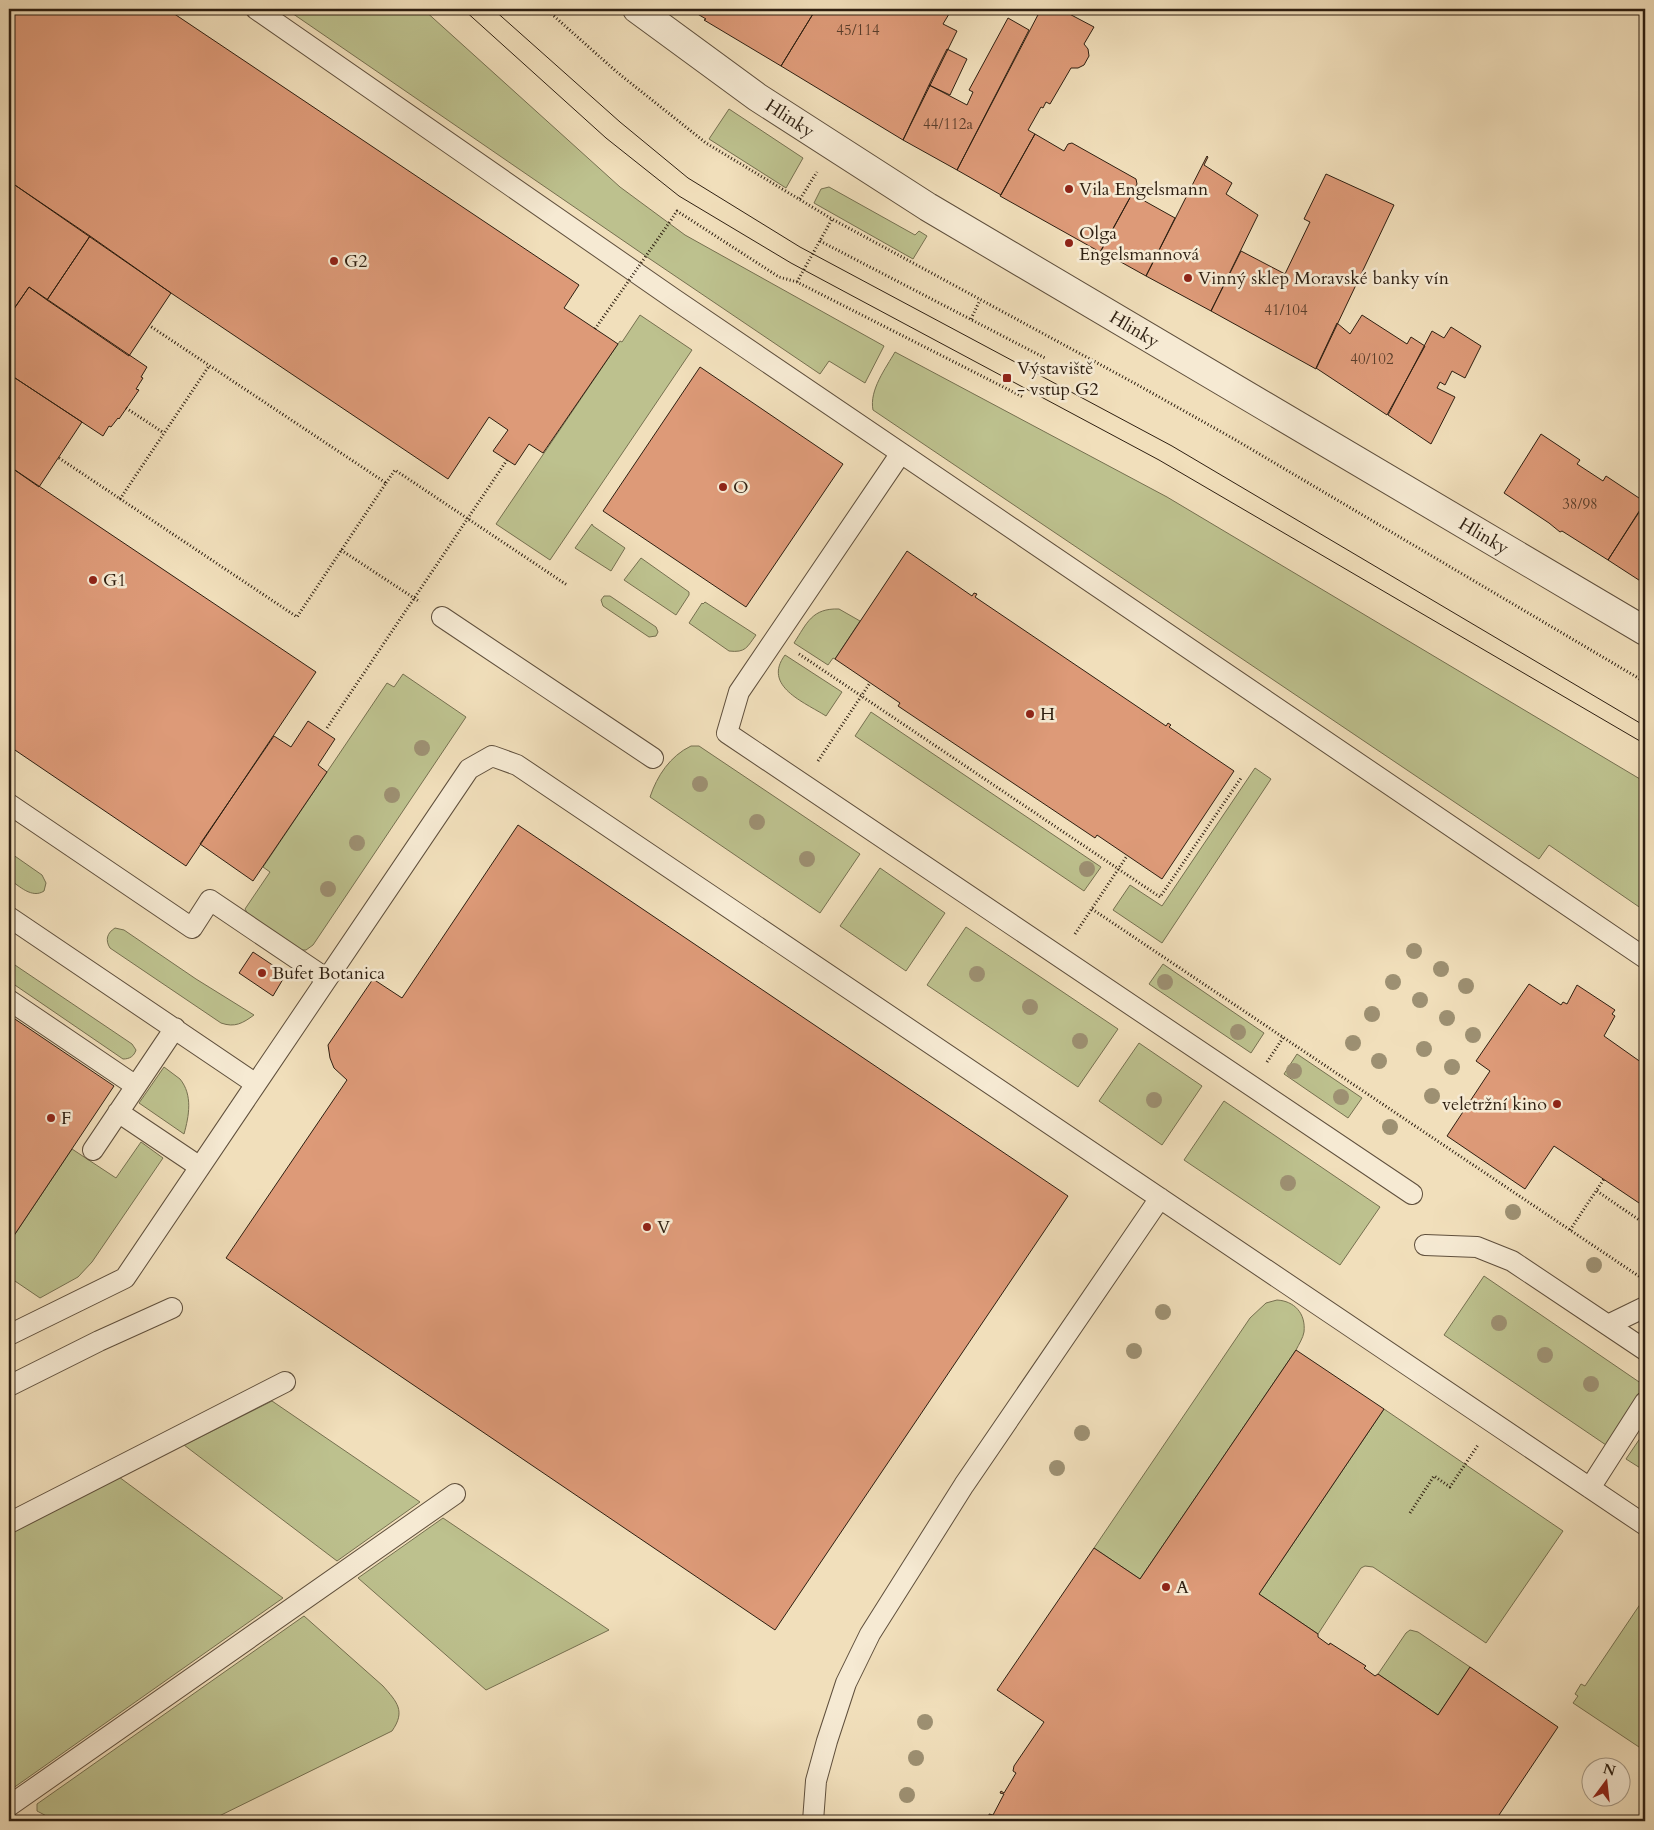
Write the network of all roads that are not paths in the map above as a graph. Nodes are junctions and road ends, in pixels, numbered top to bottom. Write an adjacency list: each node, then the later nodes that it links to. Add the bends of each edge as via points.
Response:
1 (256, 9): 3 (lane)
2 (638, 9): 5 (street, Hlinky, via 757,97 928,207)
3 (902, 453): 9 (lane); 18 (lane, via 739,692 727,733)
4 (434, 611): 6 (lane)
5 (1645, 631)
6 (654, 758)
7 (9, 804): 10 (lane, via 192,928 210,900)
8 (9, 917): 12 (lane)
9 (1645, 958)
10 (327, 979): 13 (lane); 19 (lane, via 469,769 492,756 517,766)
11 (9, 1000): 14 (lane)
12 (174, 1028): 13 (lane); 14 (lane)
13 (256, 1084): 17 (lane)
14 (136, 1086): 15 (lane)
15 (118, 1112): 16 (lane); 17 (lane)
16 (93, 1150)
17 (200, 1167): 24 (lane, via 125,1278)
18 (1412, 1194)
19 (1160, 1198): 29 (lane); 34 (lane, via 964,1485 870,1634 846,1683 827,1741 816,1781)
20 (1425, 1245): 23 (lane, via 1477,1247 1512,1261)
21 (1645, 1307): 23 (lane)
22 (172, 1308): 27 (lane)
23 (1608, 1325): 25 (lane)
24 (9, 1335)
25 (1645, 1350)
26 (284, 1382): 31 (lane)
27 (9, 1386)
28 (1645, 1402): 29 (lane)
29 (1590, 1488): 32 (lane)
30 (455, 1494): 33 (lane)
31 (9, 1523)
32 (1645, 1525)
33 (9, 1806)
34 (813, 1821)

